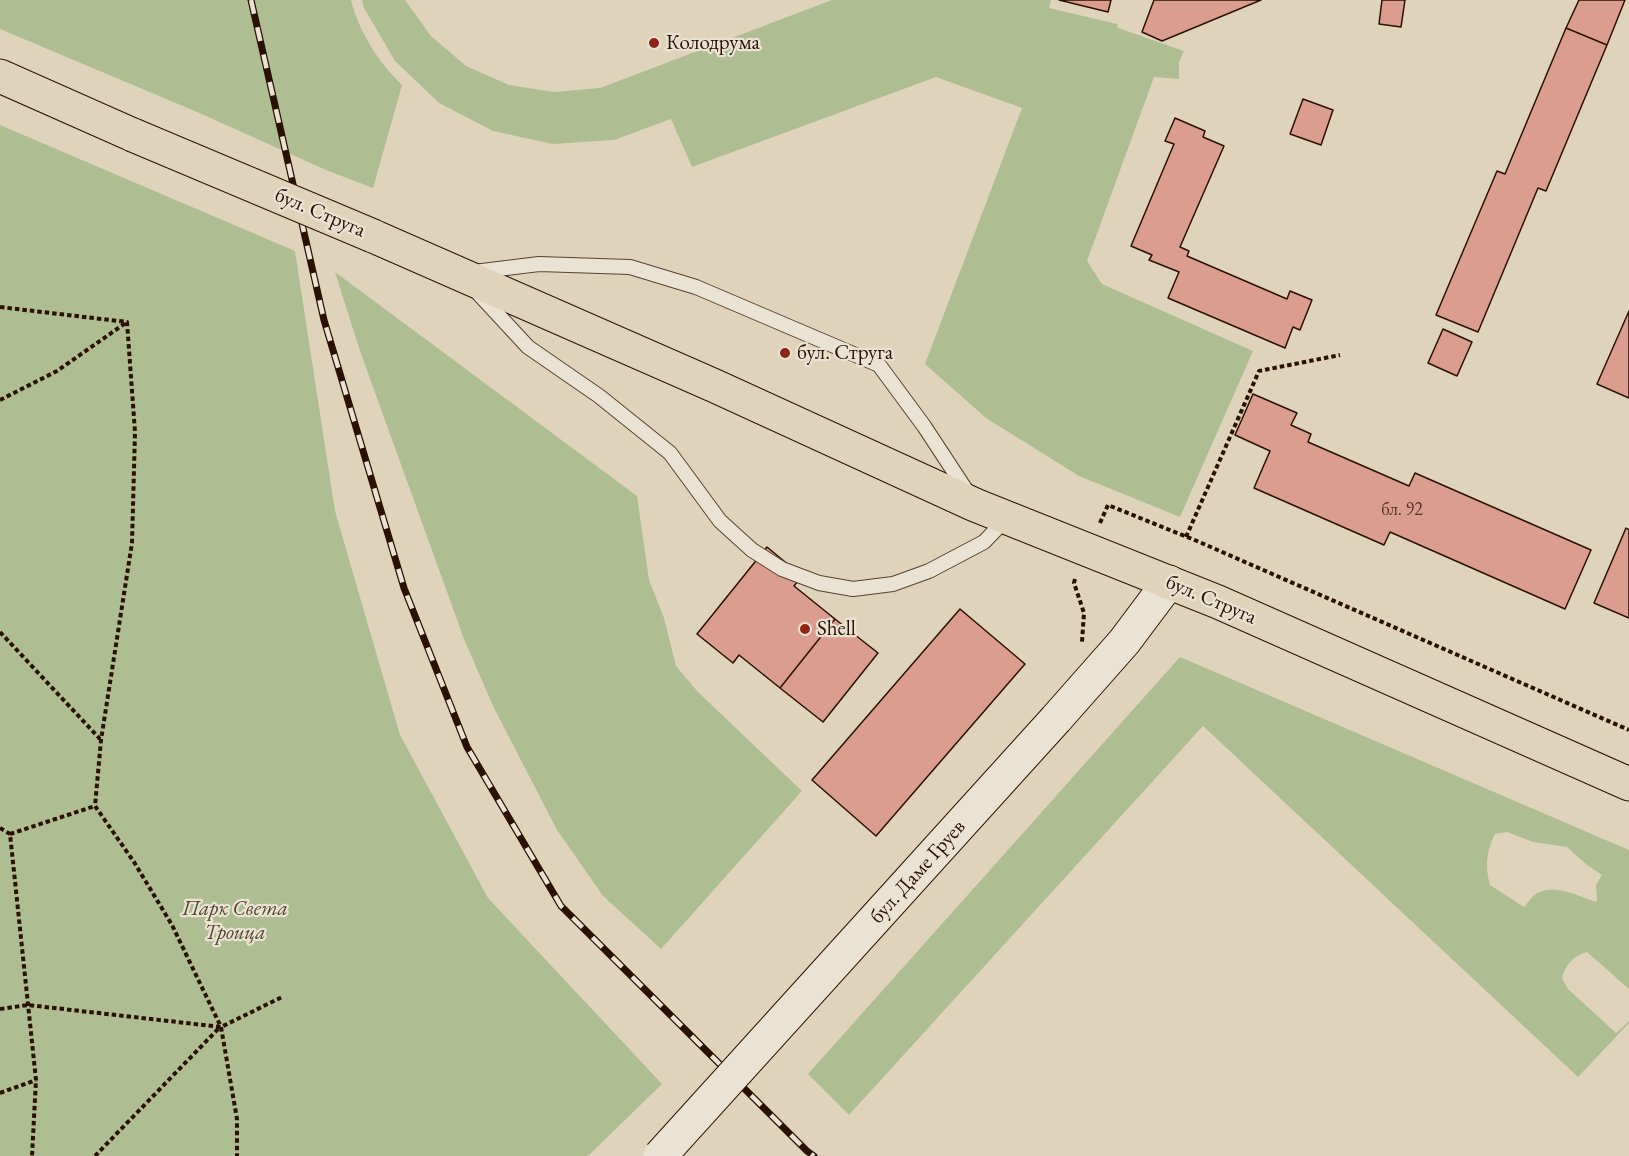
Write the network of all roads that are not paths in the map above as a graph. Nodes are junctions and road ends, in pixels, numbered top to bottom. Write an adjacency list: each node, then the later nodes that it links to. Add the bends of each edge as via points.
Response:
1 (0, 76): 2 (main road, бул. Струга, bridge)
2 (459, 273): 3 (main road, бул. Струга); 3 (lane, via 539,264 630,267 696,287 879,364); 4 (lane, via 528,347 599,396 670,453 720,521 752,550 782,569 819,583 853,589 893,584 929,571 984,542)
3 (975, 505): 4 (main road, бул. Струга)
4 (1007, 518): 5 (main road, бул. Струга)
5 (1169, 582): 6 (main road, бул. Струга); 7 (main road, бул. Даме Груев, bridge, via 1124,642 1056,719)
6 (1629, 784)
7 (660, 1156)

